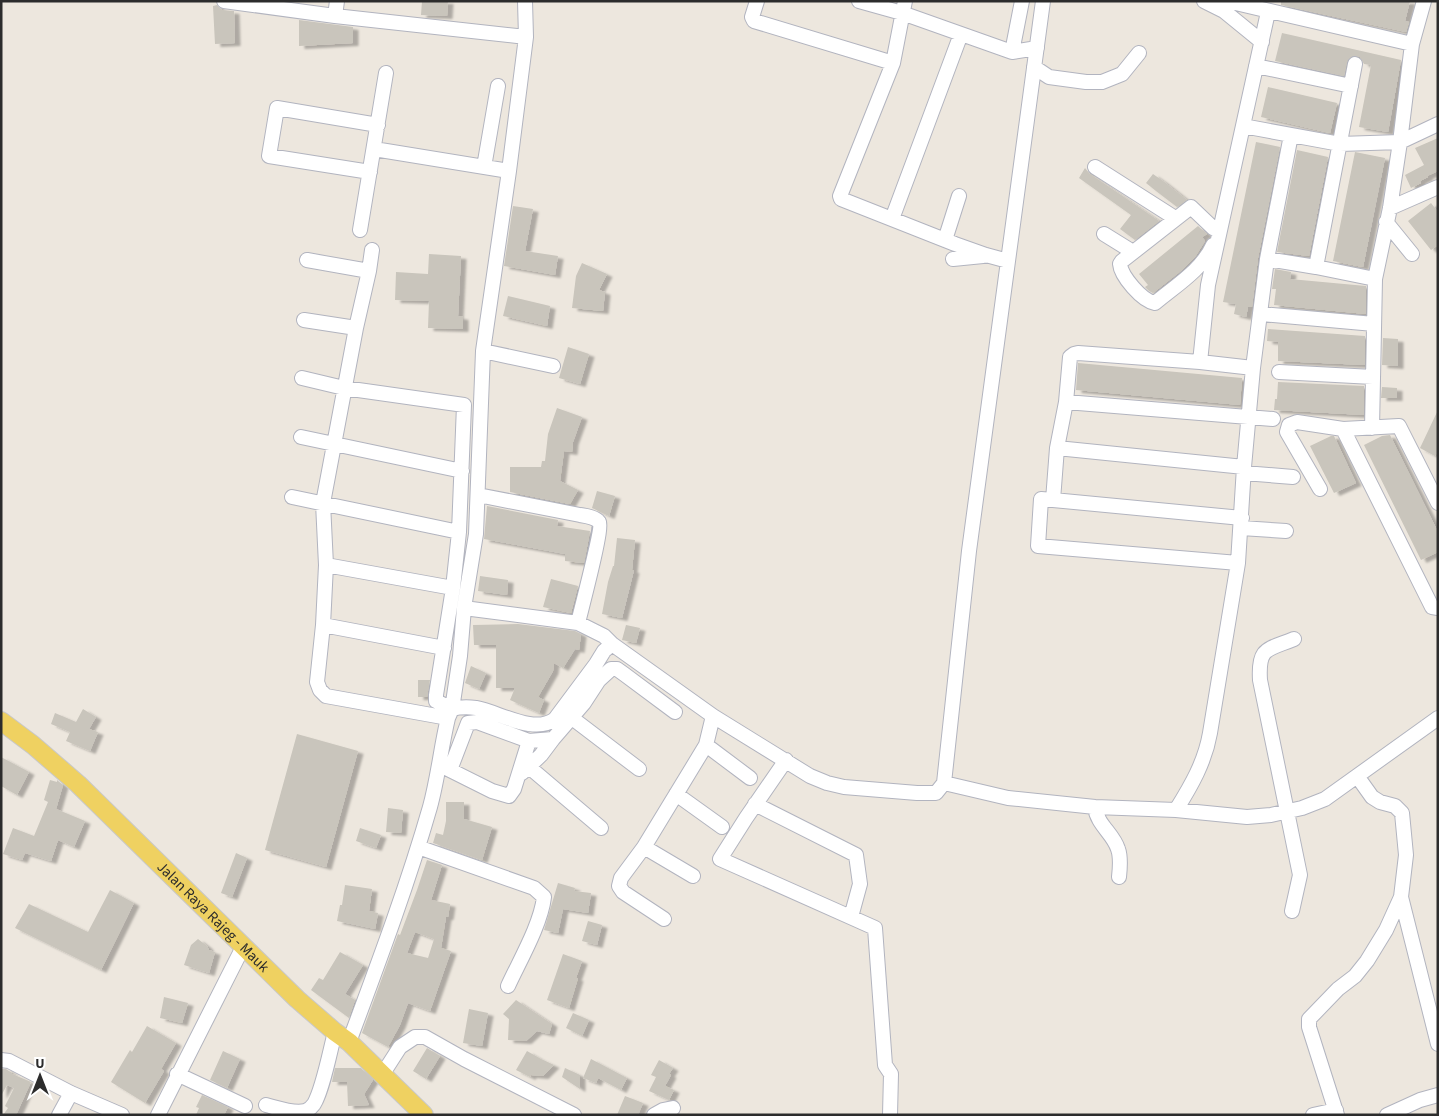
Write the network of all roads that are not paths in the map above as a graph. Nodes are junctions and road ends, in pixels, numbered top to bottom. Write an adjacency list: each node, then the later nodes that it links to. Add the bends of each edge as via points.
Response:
1 (224, 1): 13 (street)
2 (337, 1): 13 (street)
3 (525, 1): 15 (street)
4 (757, 1): 21 (street, via 754,20)
5 (859, 1): 11 (street)
6 (1022, 1): 19 (street)
7 (1043, 1): 18 (street)
8 (1227, 1): 12 (street)
9 (1424, 1): 17 (street)
10 (1208, 2): 16 (street)
11 (903, 7): 14 (street); 21 (street)
12 (1268, 12): 16 (street); 17 (street)
13 (335, 16): 15 (street)
14 (961, 34): 19 (street); 43 (street)
15 (526, 37): 37 (street)
16 (1262, 42): 23 (street)
17 (1412, 44): 32 (street)
18 (1037, 48): 19 (street); 24 (street)
19 (1012, 52)
20 (1140, 53): 24 (street, via 1122,74 1102,82 1049,77)
21 (893, 63): 43 (street, via 840,196)
22 (1355, 64): 27 (street)
23 (1256, 66): 27 (street); 30 (street)
24 (1034, 67): 56 (street)
25 (386, 73): 29 (street)
26 (498, 86): 35 (street)
27 (1351, 86): 33 (street)
28 (1438, 124): 32 (street)
29 (378, 125): 34 (street); 38 (street, via 277,108 269,156)
30 (1243, 126): 31 (street); 45 (street)
31 (1291, 135): 33 (street); 54 (street)
32 (1400, 142): 33 (street); 41 (street)
33 (1340, 144): 57 (street)
34 (374, 149): 35 (street); 38 (street)
35 (484, 167): 37 (street)
36 (1095, 167): 42 (street)
37 (509, 171): 64 (street)
38 (370, 172): 46 (street)
39 (1436, 190): 41 (street)
40 (959, 196): 48 (street)
41 (1390, 208): 44 (street)
42 (1175, 218): 45 (street, via 1191,207); 50 (street)
43 (892, 219): 48 (street)
44 (1386, 222): 51 (street); 59 (street)
45 (1216, 229): 50 (street, via 1209,254 1187,278 1155,303 1135,289 1120,271 1120,264); 65 (street)
46 (360, 230)
47 (1104, 234): 50 (street)
48 (945, 240): 52 (street)
49 (372, 250): 58 (street)
50 (1133, 252)
51 (1412, 254)
52 (986, 255): 53 (street); 56 (street)
53 (953, 259)
54 (1267, 259): 57 (street); 60 (street)
55 (307, 260): 58 (street)
56 (1008, 261): 118 (street)
57 (1316, 267): 59 (street)
58 (369, 271): 63 (street)
59 (1375, 279): 62 (street)
60 (1261, 314): 62 (street); 67 (street)
61 (304, 320): 63 (street)
62 (1374, 324): 69 (street)
63 (356, 328): 71 (street)
64 (483, 351): 66 (street); 84 (street)
65 (1200, 362): 67 (street); 72 (street, via 1074,354 1070,357)
66 (553, 366)
67 (1253, 368): 73 (street)
68 (1279, 372): 69 (street)
69 (1373, 377): 75 (street)
70 (302, 378): 71 (street)
71 (344, 388): 78 (street); 81 (street, via 464,405)
72 (1066, 402): 73 (street); 79 (street)
73 (1249, 418): 74 (street); 80 (street)
74 (1273, 419)
75 (1372, 428): 76 (street); 88 (street, via 1400,426)
76 (1343, 429): 83 (street, via 1296,422 1289,425 1288,432); 96 (street, via 1432,607)
77 (301, 438): 78 (street)
78 (333, 445): 81 (street); 87 (street)
79 (1057, 448): 80 (street); 86 (street)
80 (1244, 470): 82 (street); 89 (street)
81 (462, 471): 91 (street)
82 (1292, 477)
83 (1320, 489)
84 (478, 495): 95 (street, via 476,534); 97 (street, via 586,516 598,522 597,544)
85 (292, 497): 87 (street)
86 (1053, 500): 89 (street); 92 (street, via 1041,499 1038,546)
87 (322, 502): 91 (street); 93 (street)
88 (1438, 503)
89 (1241, 523): 90 (street); 92 (street)
90 (1286, 531)
91 (459, 532): 94 (street)
92 (1238, 563): 122 (street, via 1208,742 1196,777)
93 (326, 565): 94 (street); 98 (street)
94 (454, 588): 101 (street)
95 (464, 608): 97 (street); 103 (street)
96 (1438, 608)
97 (578, 623): 100 (street, via 604,636)
98 (323, 625): 101 (street); 103 (street, via 317,682 322,693)
99 (1294, 639): 123 (street, via 1266,651 1260,657 1259,667)
100 (612, 644): 103 (street, via 548,724 536,726 477,708 461,707); 104 (street)
101 (444, 648): 103 (street, via 436,701)
102 (675, 712): 105 (street, via 617,669 611,669 599,680)
103 (450, 714): 112 (street)
104 (713, 716): 110 (street); 111 (street)
105 (572, 718): 108 (street); 114 (street)
106 (1438, 718): 115 (street)
107 (1, 721): 134 (main road, Jalan Raya Rajeg - Mauk, via 78,784)
108 (553, 739): 109 (street); 113 (street)
109 (529, 741): 112 (street, via 477,722 468,723); 116 (street)
110 (706, 745): 117 (street); 119 (street)
111 (786, 760): 118 (street, via 827,783 866,790 917,793); 120 (street)
112 (444, 767): 116 (street, via 507,796 512,793); 126 (street)
113 (529, 767): 116 (street); 125 (street)
114 (639, 769)
115 (1357, 776): 123 (street, via 1319,802); 130 (street, via 1372,797 1395,806 1402,813 1406,855)
116 (518, 777)
117 (750, 778)
118 (940, 788): 121 (street)
119 (676, 794): 124 (street); 127 (street)
120 (755, 804): 132 (street, via 856,855 860,884); 132 (street, via 720,859)
121 (1094, 807): 122 (street); 129 (street, via 1098,819 1118,847)
122 (1176, 810): 123 (street, via 1247,817)
123 (1288, 812): 131 (street, via 1300,875)
124 (722, 827)
125 (601, 828)
126 (418, 848): 135 (street, via 534,888 544,897 536,925); 136 (street, via 394,922)
127 (644, 848): 128 (street); 133 (street, via 621,878 619,886)
128 (693, 876)
129 (1119, 877)
130 (1401, 897): 137 (street); 146 (street, via 1367,961 1309,1019)
131 (1292, 911)
132 (851, 917): 153 (street, via 875,928 885,1065 891,1074)
133 (664, 919)
134 (244, 945): 136 (main road, Jalan Raya Rajeg - Mauk, via 297,999); 139 (street)
135 (508, 986)
136 (342, 1037): 140 (main road, Jalan Raya Rajeg - Mauk); 143 (street, via 312,1107 299,1112)
137 (1438, 1044)
138 (1, 1060): 141 (street, via 9,1061)
139 (177, 1074): 144 (street); 149 (street)
140 (382, 1075): 150 (main road, Jalan Raya Rajeg - Mauk); 151 (street, via 400,1047 415,1037 425,1037)
141 (71, 1093): 147 (street); 148 (street)
142 (1438, 1095): 155 (street)
143 (266, 1105)
144 (245, 1106)
145 (673, 1108): 152 (street)
146 (1337, 1112): 154 (street)
147 (59, 1115)
148 (122, 1115)
149 (158, 1115)
150 (424, 1115)
151 (574, 1115)
152 (654, 1115)
153 (890, 1115)
154 (1313, 1115)
155 (1387, 1115)

